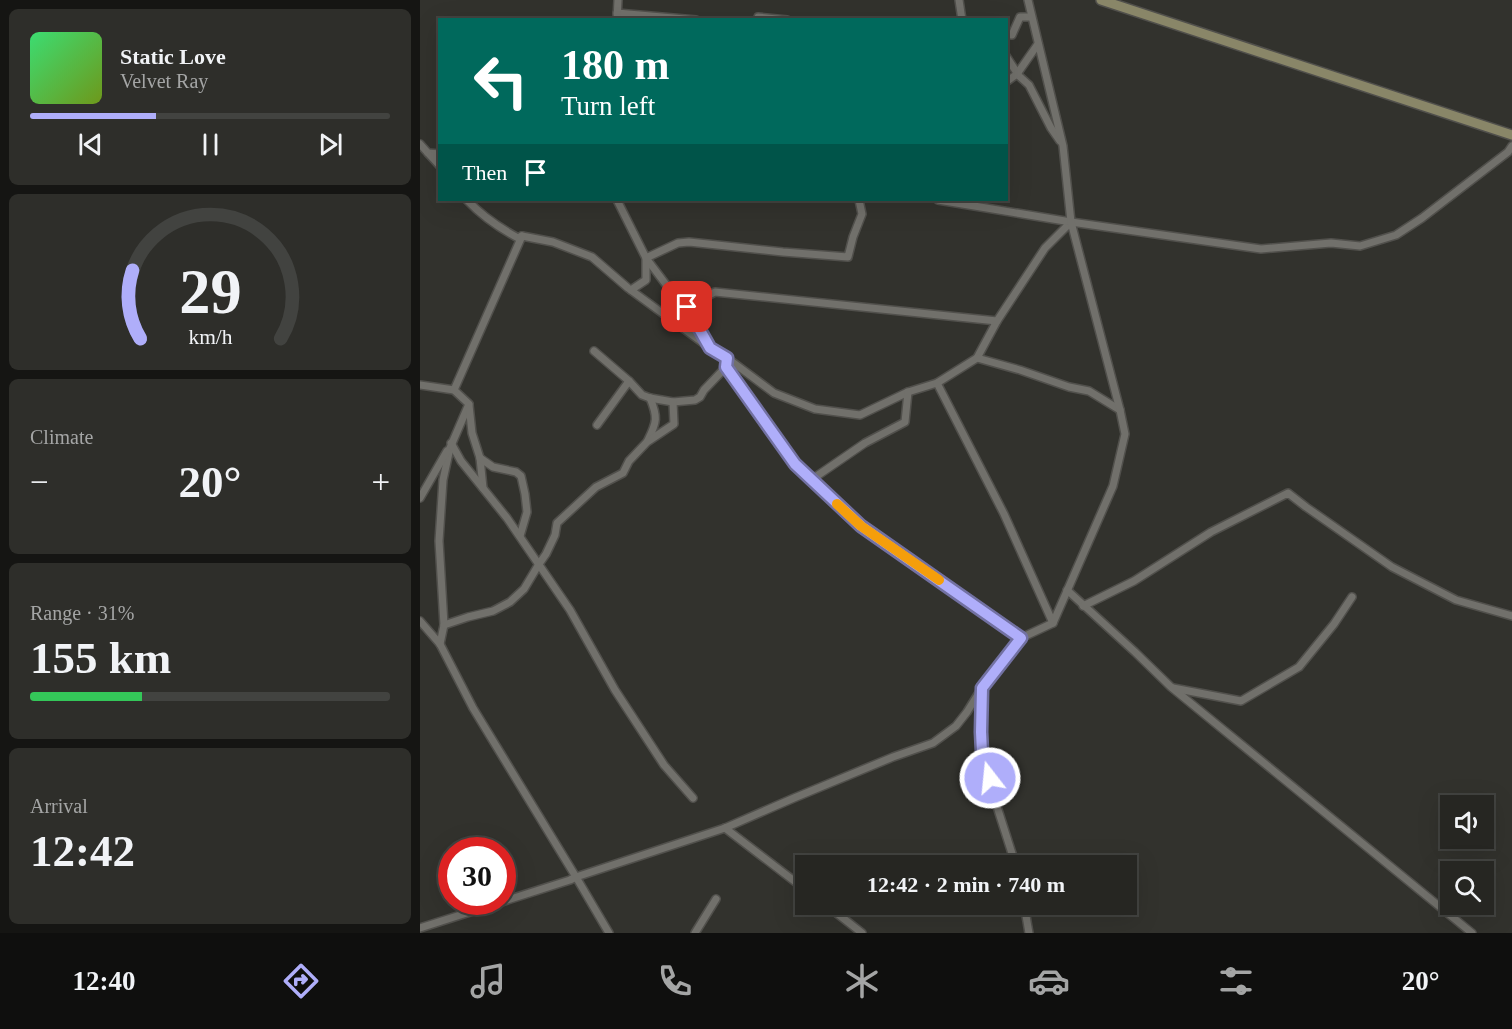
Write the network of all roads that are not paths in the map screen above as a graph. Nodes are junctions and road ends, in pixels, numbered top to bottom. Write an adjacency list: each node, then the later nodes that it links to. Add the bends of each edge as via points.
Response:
1 (618, 0): 5 (street)
2 (958, 0): 8 (street)
3 (1028, 0): 6 (street)
4 (1101, 0): 14 (street)
5 (617, 16): 7 (street)
6 (1031, 17): 9 (street, via 1020,17 1012,35); 10 (street)
7 (656, 18)
8 (962, 18)
9 (1008, 34)
10 (1038, 44): 12 (street); 16 (street)
11 (1008, 59): 12 (street)
12 (1017, 74): 13 (street); 16 (street, via 1029,85)
13 (1008, 81)
14 (1512, 135)
15 (420, 144): 18 (street)
16 (1063, 146): 26 (street)
17 (1512, 146): 26 (street, via 1422,218 1396,234 1360,246 1331,243 1261,249)
18 (428, 153): 19 (street); 20 (street)
19 (438, 154)
20 (438, 164)
21 (468, 201): 27 (street, via 501,229 518,238)
22 (617, 201): 28 (street)
23 (859, 201): 28 (street, via 862,214 848,257 689,242)
24 (956, 201): 25 (street)
25 (973, 202): 26 (street)
26 (1071, 222): 31 (street, via 1045,248); 45 (street)
27 (522, 236): 29 (street, via 553,242 592,257); 40 (street)
28 (646, 258): 29 (street, via 646,280); 30 (street, via 686,311)
29 (631, 290): 32 (street)
30 (687, 307): 31 (street, via 715,292); 32 (street)
31 (997, 321): 35 (street)
32 (710, 348): 34 (street)
33 (594, 351): 37 (street)
34 (727, 358): 36 (street); 41 (street, via 774,393 814,409 860,415)
35 (977, 358): 38 (street); 45 (street, via 1089,391)
36 (726, 367): 43 (street, via 700,397); 50 (street, via 795,464)
37 (629, 381): 42 (street); 46 (street)
38 (937, 383): 41 (street); 60 (street, via 1004,514)
39 (420, 385): 40 (street)
40 (454, 390): 44 (street)
41 (908, 392): 50 (street, via 905,422 865,443)
42 (650, 398): 43 (street); 47 (street, via 657,418)
43 (673, 402): 47 (street, via 674,424)
44 (469, 404): 48 (street); 49 (street)
45 (1120, 410): 55 (street, via 1125,434 1113,486)
46 (597, 425)
47 (647, 442): 54 (street, via 629,460 623,473 596,487 557,523 555,535)
48 (452, 443): 51 (street); 52 (street); 61 (street, via 443,480 439,541)
49 (480, 459): 51 (street); 53 (street, via 521,476 527,512)
50 (812, 480): 62 (street, via 861,526)
51 (483, 488): 53 (street)
52 (420, 498)
53 (520, 536): 54 (street)
54 (538, 564): 61 (street, via 524,589 510,602); 66 (street, via 570,610 648,742)
55 (1067, 590): 57 (street); 60 (street)
56 (1352, 597): 64 (street, via 1299,667 1241,701)
57 (1083, 606): 58 (street, via 1134,581 1210,532 1288,493 1392,567 1456,600); 64 (street)
58 (1512, 615)
59 (420, 621): 63 (street)
60 (1053, 623): 62 (street)
61 (444, 625): 63 (street)
62 (1021, 638): 65 (street)
63 (440, 644): 69 (street, via 473,708)
64 (1171, 687): 79 (street)
65 (982, 688): 67 (street, via 956,726 933,743); 68 (street, via 982,752)
66 (693, 798)
67 (725, 828): 69 (street); 70 (street)
68 (1012, 855)
69 (576, 877): 74 (street); 75 (street)
70 (795, 882)
71 (716, 899): 76 (street)
72 (839, 915): 77 (street)
73 (1026, 915): 78 (street)
74 (420, 928)
75 (609, 933)
76 (695, 933)
77 (862, 933)
78 (1029, 933)
79 (1472, 933)

